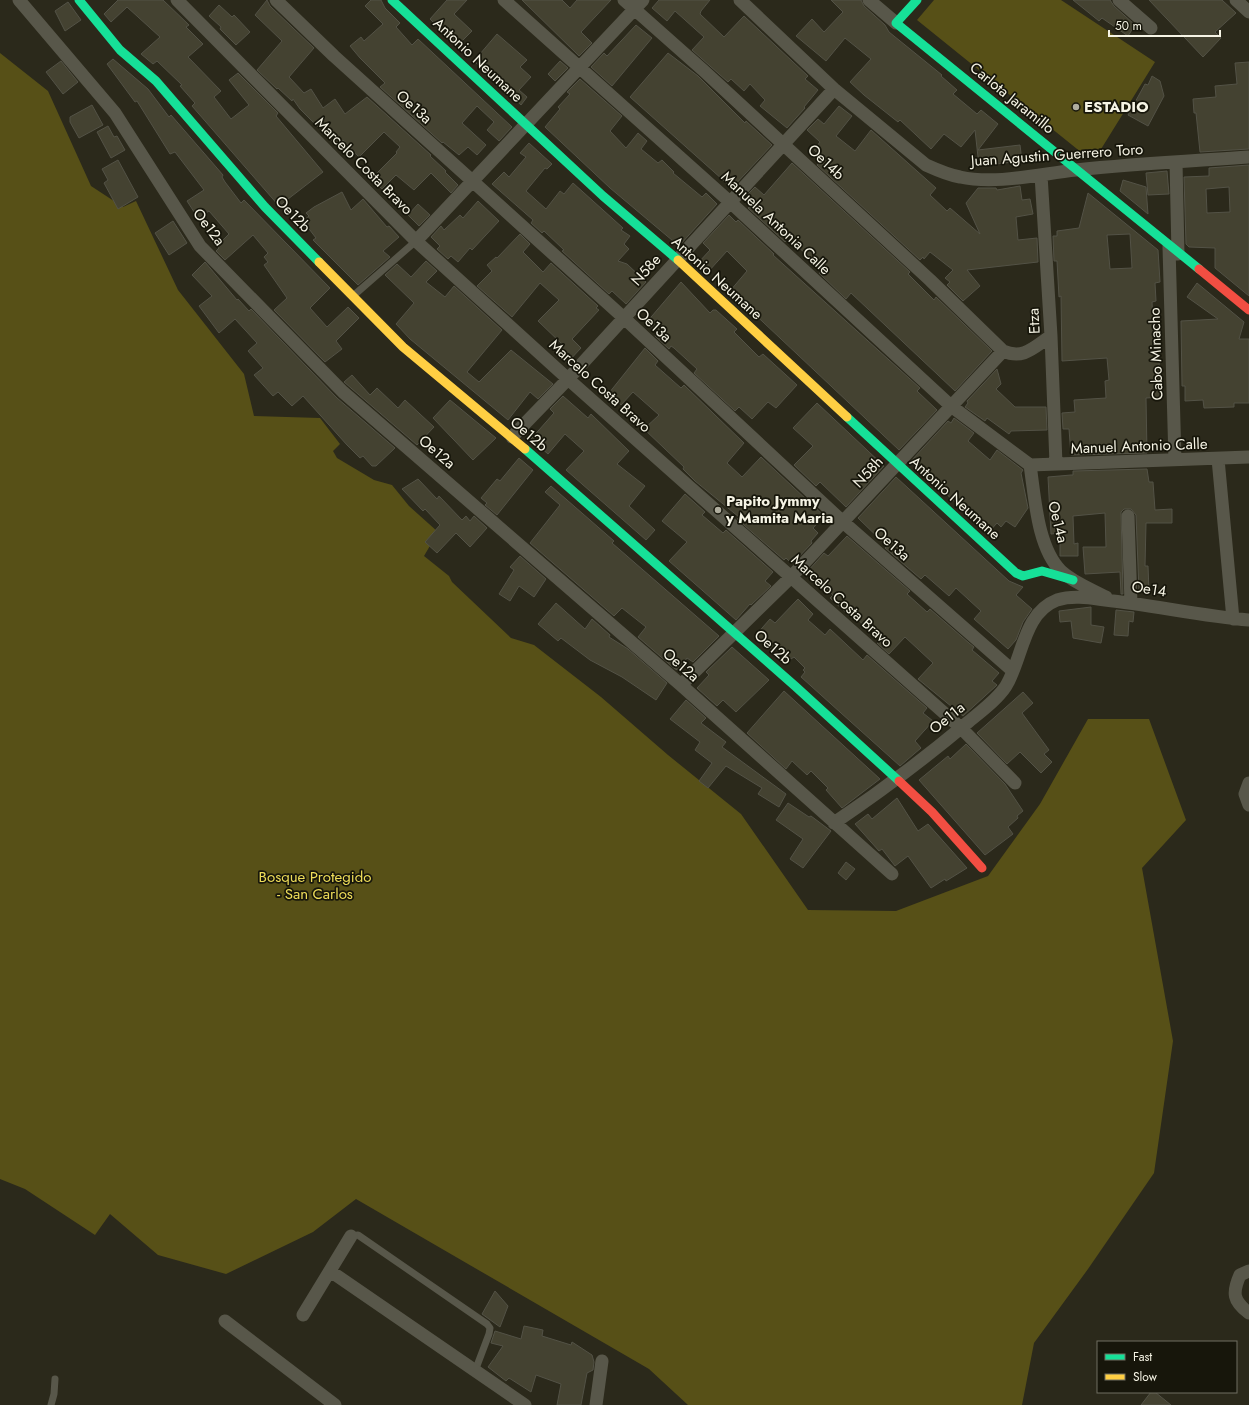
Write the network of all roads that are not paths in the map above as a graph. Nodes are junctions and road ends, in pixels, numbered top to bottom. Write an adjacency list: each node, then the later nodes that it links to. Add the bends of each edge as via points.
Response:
1 (19, 0): 55 (street, Oe12a, via 115,114 200,246 343,392)
2 (79, 0): 30 (street, Oe12b, via 120,50 156,81 266,207)
3 (177, 0): 27 (street, Marcelo Costa Bravo)
4 (276, 0): 25 (street, Oe13a)
5 (392, 0): 19 (street, Antonio Neumane)
6 (504, 0): 17 (street, Manuela Antonia Calle)
7 (624, 0): 13 (street, Oe14b)
8 (740, 0): 18 (street, Juan Agustin Guerrero Toro)
9 (869, 0): 15 (street, Carlota Jaramillo)
10 (917, 0): 15 (street)
11 (1119, 0): 16 (street)
12 (1236, 0): 14 (street)
13 (638, 5): 17 (street); 20 (street, Oe14b)
14 (1249, 12)
15 (896, 23): 23 (street, Carlota Jaramillo)
16 (1151, 28)
17 (579, 66): 19 (street); 26 (street, Manuela Antonia Calle)
18 (834, 89): 20 (street, N58e); 24 (street, Juan Agustin Guerrero Toro, via 926,165 961,177 987,179)
19 (527, 124): 25 (street); 29 (street, Antonio Neumane, via 602,196)
20 (784, 144): 26 (street, N58e); 34 (street, Oe14b)
21 (1249, 157): 22 (street, Juan Agustin Guerrero Toro)
22 (1176, 162): 23 (street, Juan Agustin Guerrero Toro); 28 (street, Cabo Minacho)
23 (1075, 170): 24 (street, Juan Agustin Guerrero Toro); 28 (street, Carlota Jaramillo)
24 (1041, 175): 33 (street, Etza)
25 (473, 182): 27 (street); 32 (street, Oe13a)
26 (730, 202): 29 (street, N58e); 36 (street, Manuela Antonia Calle)
27 (416, 241): 30 (lane); 35 (street, Marcelo Costa Bravo)
28 (1174, 250): 31 (street, Carlota Jaramillo); 40 (street, Cabo Minacho)
29 (677, 259): 32 (street, N58e); 41 (street, Antonio Neumane)
30 (353, 296): 37 (street, Oe12b, via 403,347)
31 (1249, 310)
32 (624, 318): 35 (street, N58e); 45 (street, Oe13a)
33 (1051, 336): 34 (street, via 1021,355 1013,356); 42 (street, Etza)
34 (1003, 351): 36 (street, N58h)
35 (568, 379): 37 (street, N58e); 46 (street, Marcelo Costa Bravo)
36 (951, 406): 41 (street, N58h); 43 (street, Manuela Antonia Calle)
37 (512, 437): 53 (street, Oe12b)
38 (1249, 457): 39 (street, Manuel Antonio Calle)
39 (1218, 459): 40 (street, Manuel Antonio Calle); 51 (street)
40 (1175, 460): 42 (street, Manuel Antonio Calle)
41 (897, 464): 45 (street, N58h); 47 (street, Antonio Neumane, via 1016,572 1023,576 1033,570 1039,570)
42 (1056, 464): 43 (street, Manuel Antonio Calle)
43 (1030, 466): 47 (street, Oe14a, via 1043,539 1051,559)
44 (1128, 516): 49 (street)
45 (843, 522): 46 (street, N58h); 54 (street, Oe13a)
46 (791, 577): 53 (street, N58h); 56 (street, Marcelo Costa Bravo)
47 (1073, 580): 48 (street, Oe14a)
48 (1114, 601): 49 (street, Oe14); 50 (street, Oe14, via 1074,597 1058,600)
49 (1131, 603): 51 (street, Oe14)
50 (1044, 607): 54 (street, Oe11a, via 1031,626)
51 (1233, 619): 52 (street, Oe14)
52 (1249, 620)
53 (734, 633): 55 (street, N58h); 57 (street, Oe12b)
54 (1013, 671): 56 (street, Oe11a, via 1006,686 988,706)
55 (680, 685): 61 (street, Oe12a)
56 (961, 728): 57 (street, Oe11a); 58 (street, Marcelo Costa Bravo)
57 (898, 779): 61 (street, Oe11a); 62 (street, Oe12b, via 932,812)
58 (1015, 783)
59 (1249, 783): 60 (street, via 1246,794)
60 (1249, 805)
61 (834, 823): 63 (street, Oe12a)
62 (982, 868)
63 (892, 874)
64 (351, 1236): 66 (street); 71 (lane, via 358,1235 487,1324 490,1328 489,1334)
65 (1249, 1271): 67 (street, via 1240,1275 1234,1293 1239,1306)
66 (330, 1272): 68 (street); 71 (street)
67 (1249, 1313)
68 (303, 1315)
69 (225, 1321): 74 (street)
70 (602, 1361): 76 (street)
71 (475, 1371): 75 (street)
72 (55, 1380): 73 (lane)
73 (51, 1405)
74 (335, 1405)
75 (525, 1405)
76 (596, 1405)

